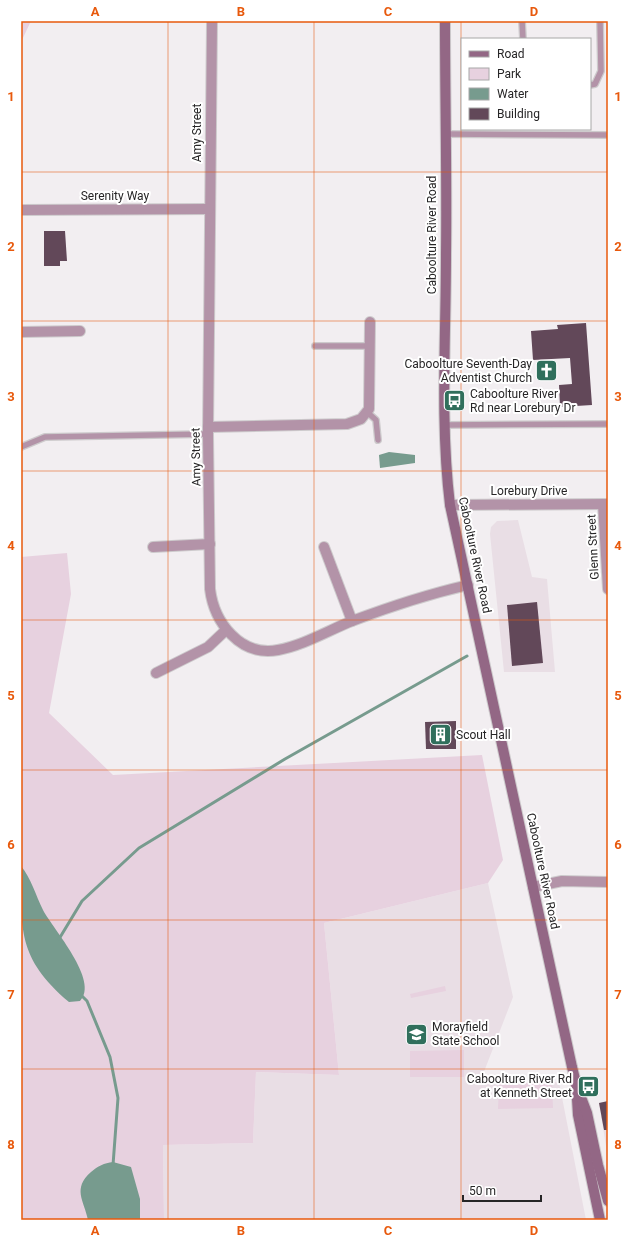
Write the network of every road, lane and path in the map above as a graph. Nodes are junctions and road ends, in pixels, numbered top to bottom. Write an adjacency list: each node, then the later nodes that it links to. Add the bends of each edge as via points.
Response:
1 (212, 21): 9 (street, Amy Street)
2 (445, 21): 7 (main road, Caboolture River Road)
3 (522, 21): 5 (lane)
4 (600, 21): 6 (lane, via 602,71 595,84)
5 (523, 38)
6 (591, 85)
7 (444, 134): 8 (lane); 18 (main road, Caboolture River Road)
8 (608, 135)
9 (209, 209): 10 (street, Serenity Way); 19 (street, Amy Street)
10 (21, 210)
11 (370, 322): 15 (street)
12 (80, 331): 13 (street)
13 (21, 332)
14 (315, 346): 15 (lane)
15 (370, 346): 16 (street)
16 (367, 412): 19 (street, via 362,418 347,424); 20 (lane, via 376,420)
17 (608, 424): 18 (lane)
18 (444, 425): 23 (main road, Caboolture River Road)
19 (208, 430): 21 (lane, via 45,437); 24 (street, Amy Street)
20 (378, 440)
21 (21, 447)
22 (606, 504): 23 (street, Lorebury Drive); 28 (street, Glenn Street)
23 (450, 505): 27 (main road, Caboolture River Road)
24 (210, 544): 25 (street); 30 (street, Amy Street, via 211,600)
25 (153, 547)
26 (324, 547): 29 (street)
27 (468, 585): 29 (street, Amy Street); 33 (main road, Caboolture River Road)
28 (608, 589)
29 (352, 621): 30 (street, Amy Street, via 296,645 277,650 255,648 234,638)
30 (226, 630): 31 (street, via 208,647)
31 (156, 673)
32 (608, 882): 33 (street, via 562,882)
33 (533, 887): 34 (main road, Caboolture River Road)
34 (576, 1083): 35 (main road, Caboolture River Road, via 587,1112); 36 (main road, Caboolture River Road, via 579,1121)
35 (608, 1201)
36 (600, 1220)

